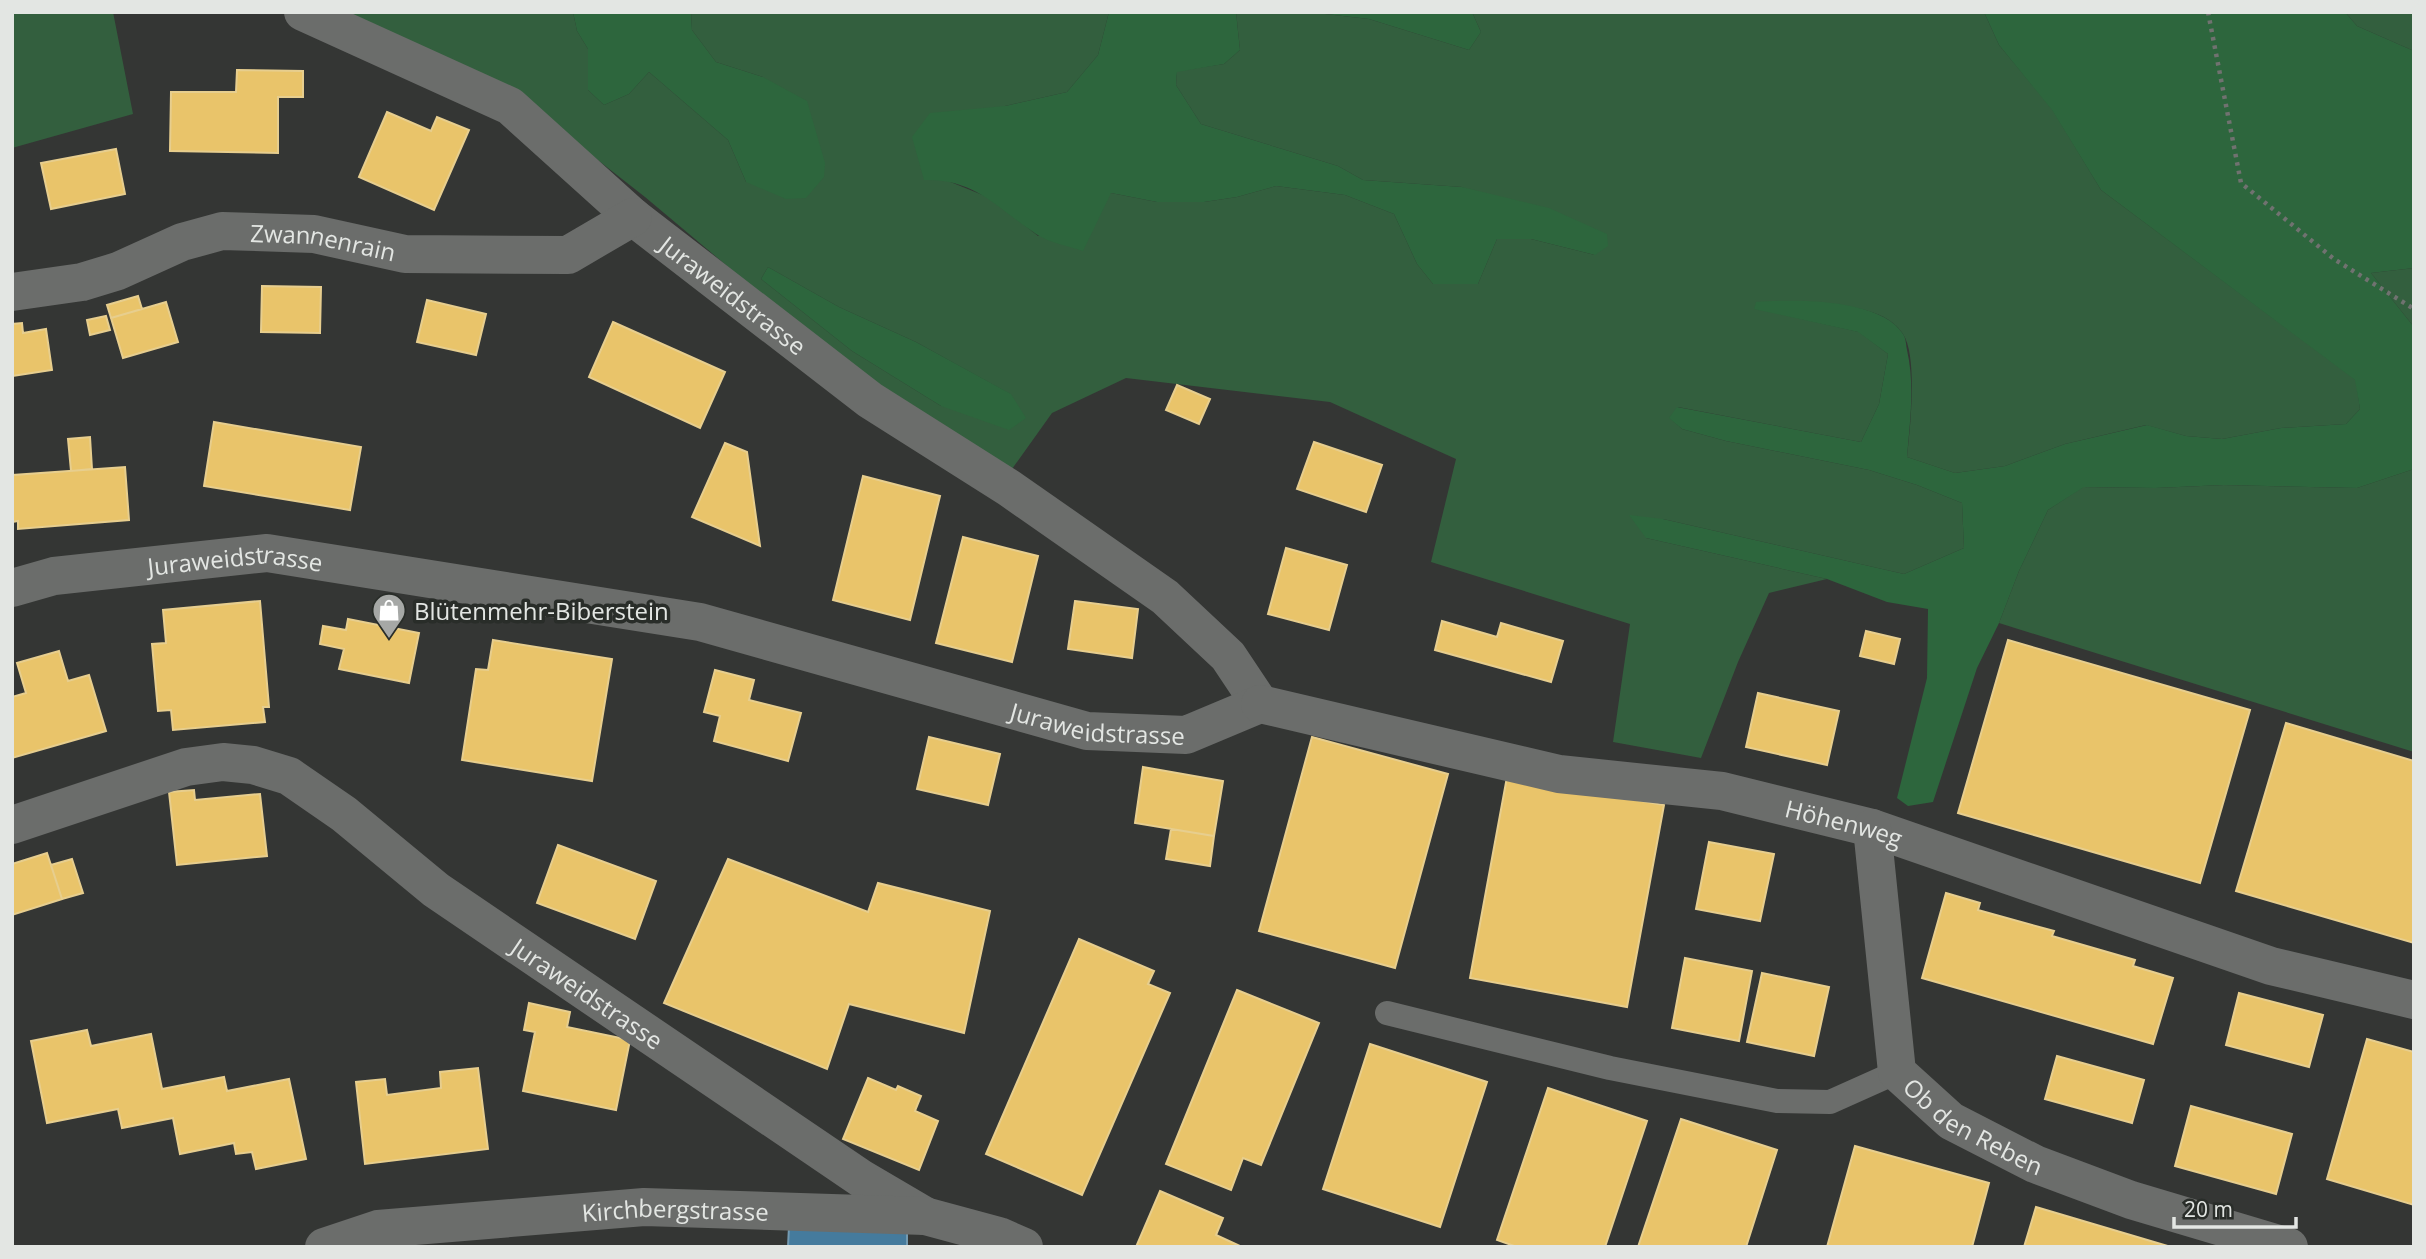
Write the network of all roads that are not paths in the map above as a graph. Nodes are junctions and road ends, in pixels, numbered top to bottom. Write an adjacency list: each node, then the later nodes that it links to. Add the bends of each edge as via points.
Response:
1 (303, 12): 2 (street, Juraweidstrasse, via 510,106)
2 (633, 217): 3 (street, Zwannenrain, via 568,255 405,254 314,234 222,231 82,282); 5 (street, Juraweidstrasse, via 870,400 1009,488 1165,597 1227,656)
3 (12, 292)
4 (12, 588): 5 (street, Juraweidstrasse, via 54,576 267,553 700,622 1087,731 1186,735)
5 (1260, 704): 7 (street, Höhenweg, via 1559,774 1722,791)
6 (12, 825): 11 (street, Juraweidstrasse, via 186,767 223,762 289,776 344,814 436,890 862,1179)
7 (1871, 828): 8 (street, Höhenweg, via 2271,966); 10 (street, Ob den Reben)
8 (2414, 1000)
9 (1387, 1013): 10 (lane, via 1610,1068 1777,1101 1830,1102)
10 (1897, 1072): 14 (street, Ob den Reben, via 1951,1121 2035,1164 2131,1200)
11 (925, 1216): 12 (street, Kirchbergstrasse, via 644,1207 378,1229); 13 (street, Kirchbergstrasse)
12 (324, 1247)
13 (1024, 1247)
14 (2289, 1247)

